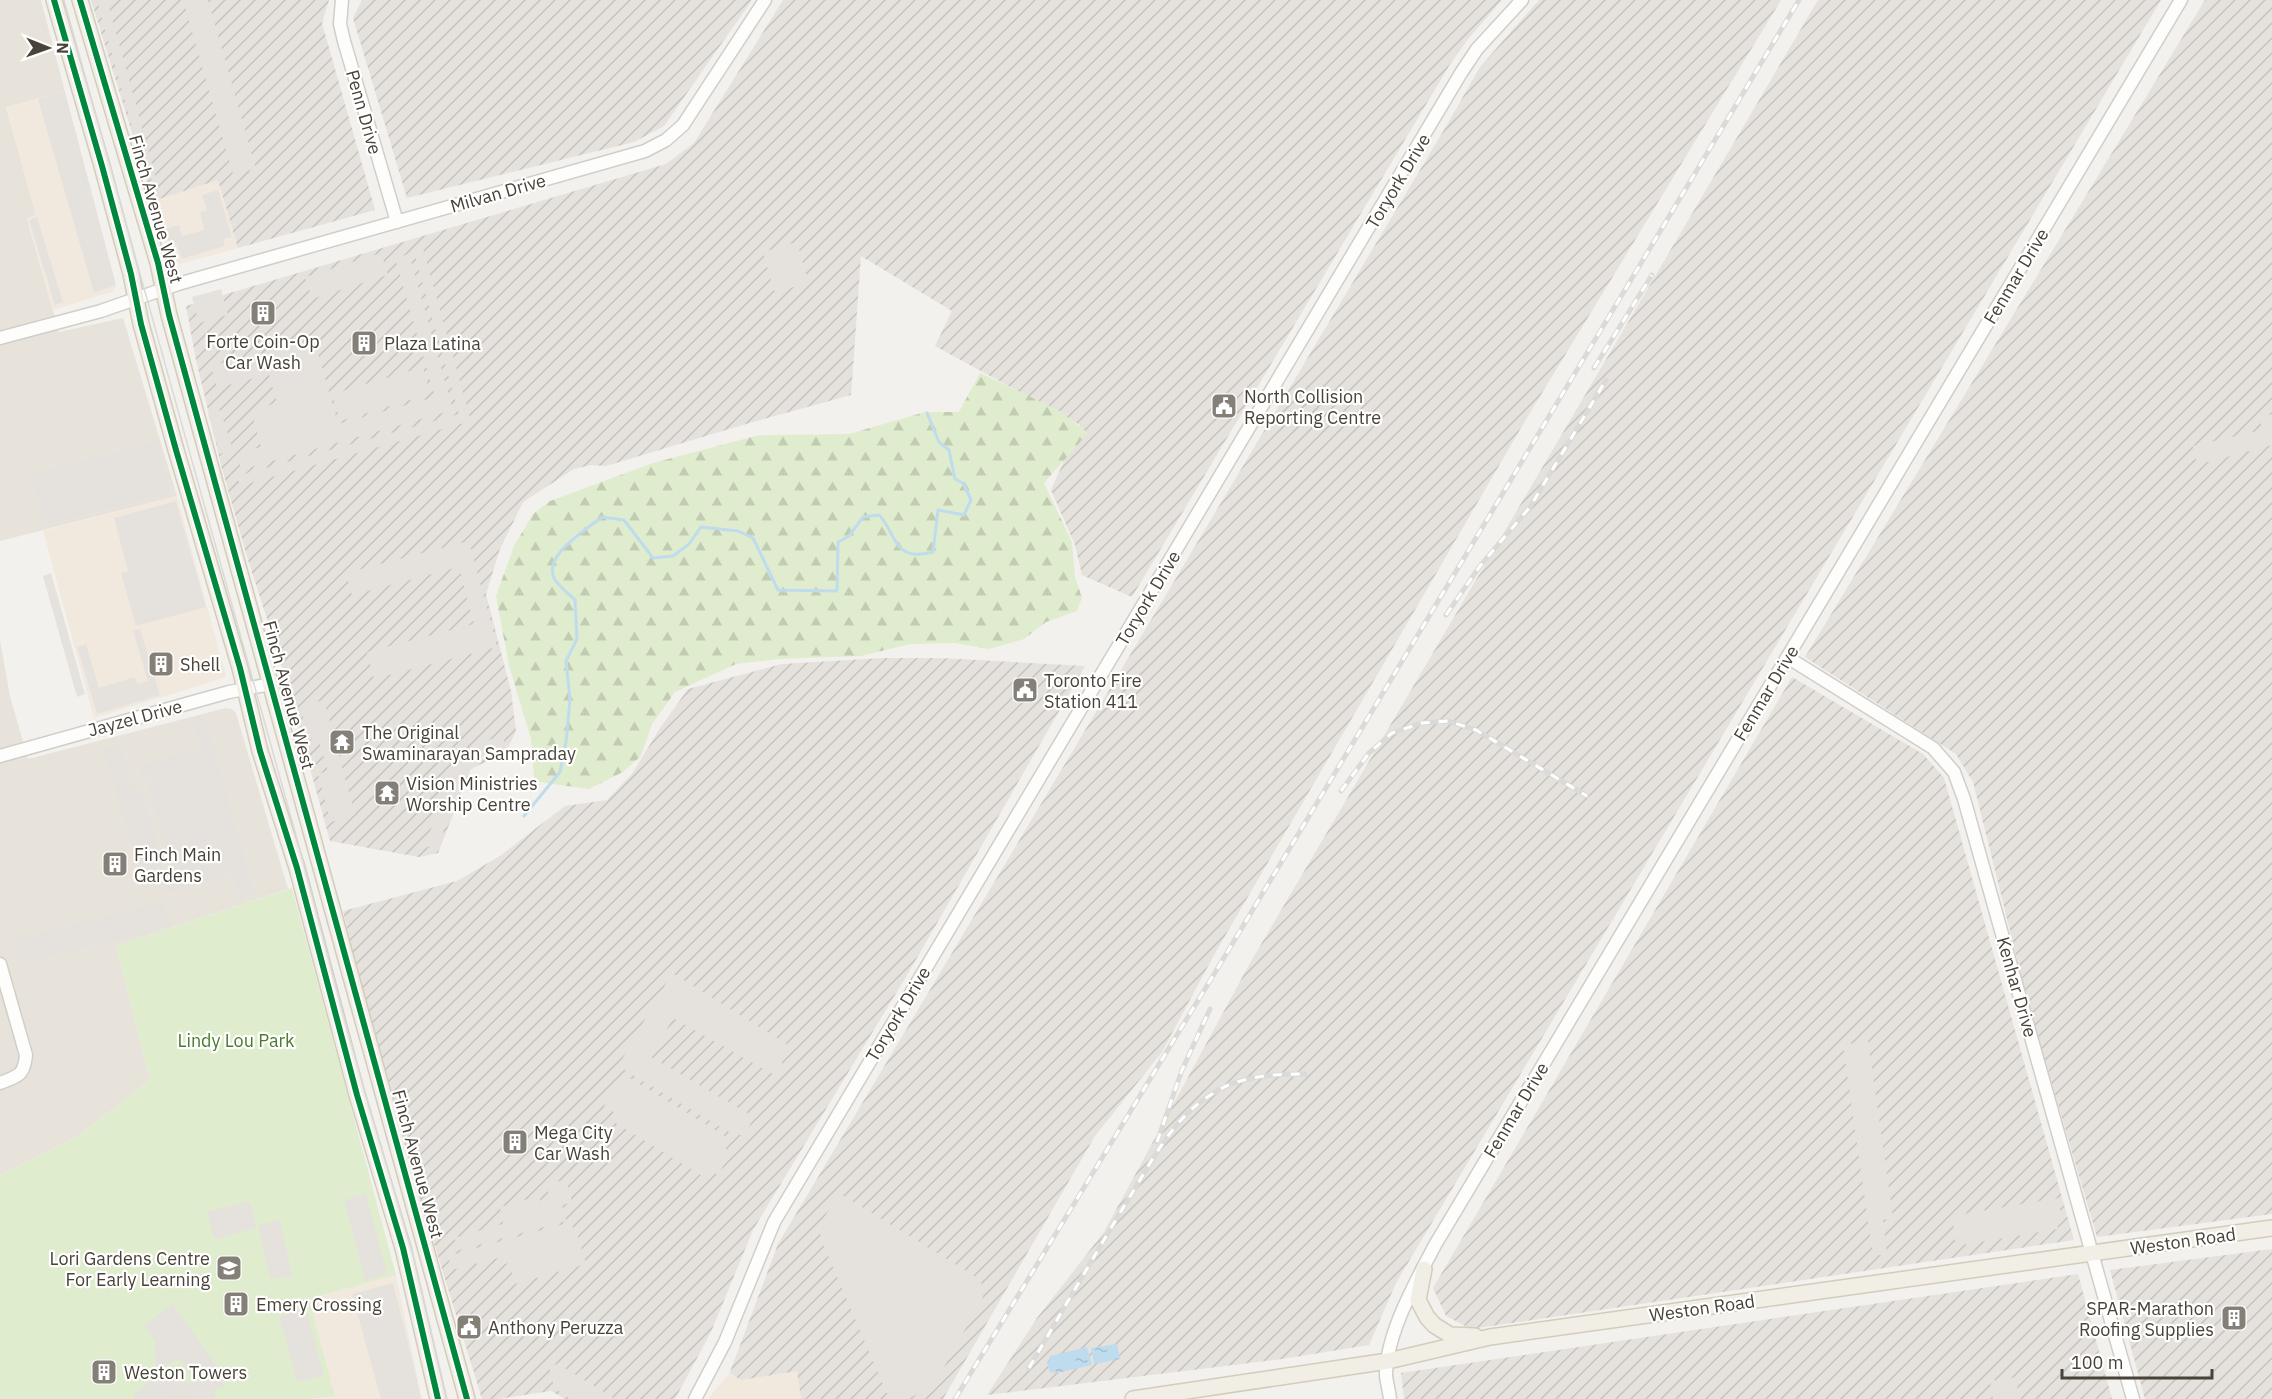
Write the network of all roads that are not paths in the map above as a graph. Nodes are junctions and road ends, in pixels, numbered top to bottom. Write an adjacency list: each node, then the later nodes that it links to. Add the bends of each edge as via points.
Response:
1 (54, 0): 9 (main road, Finch Avenue West)
2 (80, 0): 8 (main road, Finch Avenue West)
3 (342, 0): 7 (street, Penn Drive, via 340,24 344,41)
4 (765, 0): 7 (street, Milvan Drive, via 683,125 666,140 645,151)
5 (1522, 0): 24 (street, Toryork Drive, via 1477,49 1461,73 774,1222 725,1342)
6 (2181, 0): 11 (street, Fenmar Drive)
7 (397, 222): 8 (street, Milvan Drive)
8 (163, 289): 9 (street, Milvan Drive); 12 (main road, Finch Avenue West)
9 (135, 298): 10 (street, Milvan Drive); 13 (main road, Finch Avenue West)
10 (0, 338)
11 (1787, 657): 18 (street, Kenhar Drive, via 1933,748 1954,772); 19 (street, Fenmar Drive)
12 (271, 684): 13 (street, Jayzel Drive); 23 (main road, Finch Avenue West)
13 (245, 688): 14 (street, Jayzel Drive); 22 (main road, Finch Avenue West, via 403,1248)
14 (0, 756)
15 (0, 964): 16 (street, via 26,1055 21,1074)
16 (0, 1083)
17 (2272, 1228): 18 (main road, Weston Road)
18 (2091, 1253): 20 (main road, Weston Road); 27 (street, Kenhar Drive)
19 (1424, 1269): 20 (main road, via 1418,1300 1434,1325 1450,1335); 21 (street, Fenmar Drive, via 1405,1302)
20 (1490, 1337): 21 (main road, Weston Road)
21 (1388, 1361): 25 (main road, Weston Road); 26 (street, Fenmar Drive)
22 (438, 1399)
23 (467, 1399)
24 (694, 1399)
25 (1133, 1399)
26 (1390, 1399)
27 (2133, 1399)

